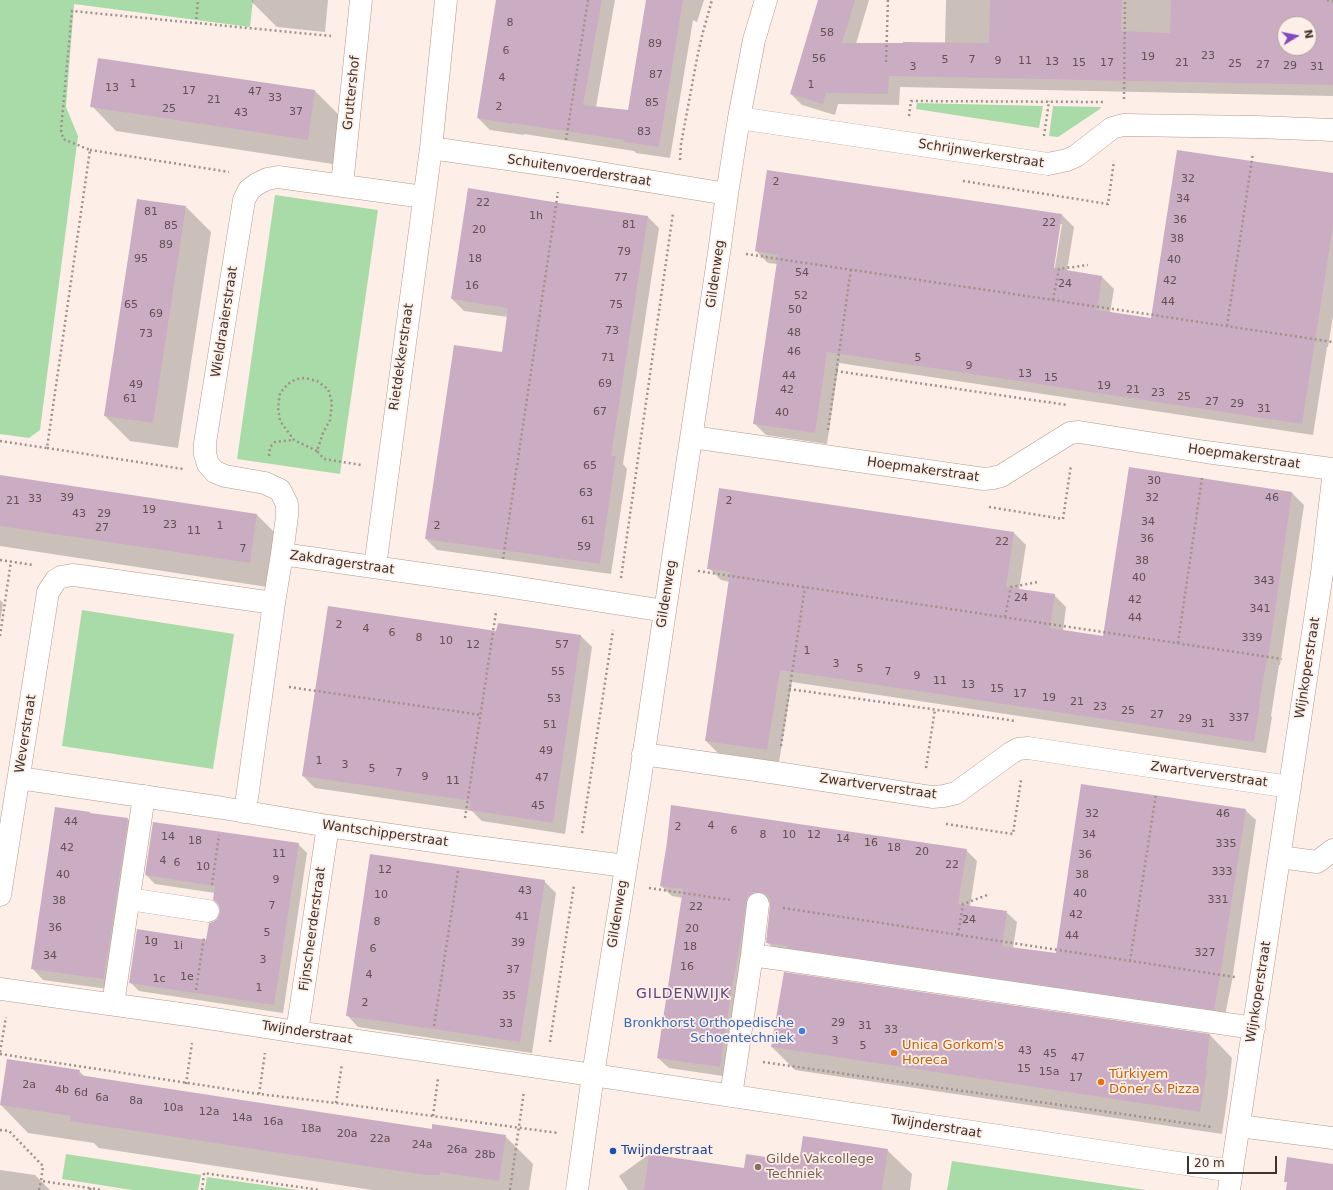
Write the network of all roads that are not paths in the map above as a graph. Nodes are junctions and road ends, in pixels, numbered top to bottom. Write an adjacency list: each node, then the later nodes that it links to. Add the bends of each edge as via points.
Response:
1 (361, 0): 7 (street, Gruttershof)
2 (446, 0): 6 (street)
3 (766, 0): 4 (street, Gildenweg, via 754,40)
4 (739, 118): 5 (street, Schrijnwerkerstraat, via 1048,164 1076,156 1109,130 1123,125); 8 (street, Gildenweg)
5 (1333, 130)
6 (431, 148): 8 (street, Schuitenvoerderstraat); 9 (street, Rietdekkerstraat)
7 (342, 185): 9 (street); 13 (street, Wieldraaierstraat, via 278,177 257,184 249,190 244,200 205,454 208,464 215,472 265,483 280,490 287,504)
8 (727, 194): 10 (street, Gildenweg)
9 (424, 197): 14 (street, Rietdekkerstraat)
10 (692, 437): 11 (street, Hoepmakerstraat, via 984,479 1001,476 1074,432); 16 (street, Gildenweg)
11 (1333, 469)
12 (1333, 479): 19 (street, Wijnkoperstraat, via 1322,573)
13 (282, 554): 14 (street, Zakdragerstraat); 15 (street, Zakdragerstraat)
14 (375, 567): 16 (street, Zakdragerstraat)
15 (274, 603): 18 (street, Weverstraat, via 72,575 56,580 48,592); 21 (street, Zakdragerstraat)
16 (665, 611): 17 (street, Gildenweg)
17 (643, 754): 19 (street, Zwartververstraat, via 932,797 956,793 1010,753 1028,748); 25 (street, Gildenweg)
18 (18, 778): 20 (street, Wantschipperstraat); 26 (street, Weverstraat)
19 (1290, 788): 24 (street, Wijnkoperstraat)
20 (144, 796): 21 (street, Wantschipperstraat); 27 (street)
21 (245, 812): 22 (street, Wantschipperstraat)
22 (328, 826): 25 (street, Wantschipperstraat, via 461,845); 34 (street, Fijnscheerderstraat)
23 (1333, 850): 24 (street, via 1317,862)
24 (1280, 858): 33 (street, Wijnkoperstraat)
25 (624, 876): 35 (street, Gildenweg)
26 (0, 895)
27 (129, 899): 29 (street); 32 (street)
28 (758, 904): 30 (street)
29 (208, 911)
30 (752, 955): 33 (street); 36 (street)
31 (5, 990): 32 (street, Twijnderstraat)
32 (113, 1004): 34 (street, Twijnderstraat)
33 (1254, 1028): 37 (street, Wijnkoperstraat)
34 (297, 1032): 35 (street, Twijnderstraat)
35 (593, 1075): 36 (street, Twijnderstraat); 40 (street, Gildenweg)
36 (731, 1096): 39 (street, Twijnderstraat)
37 (1238, 1128): 38 (street); 39 (street, Wijnkoperstraat)
38 (1333, 1138)
39 (1230, 1181)
40 (577, 1190)

